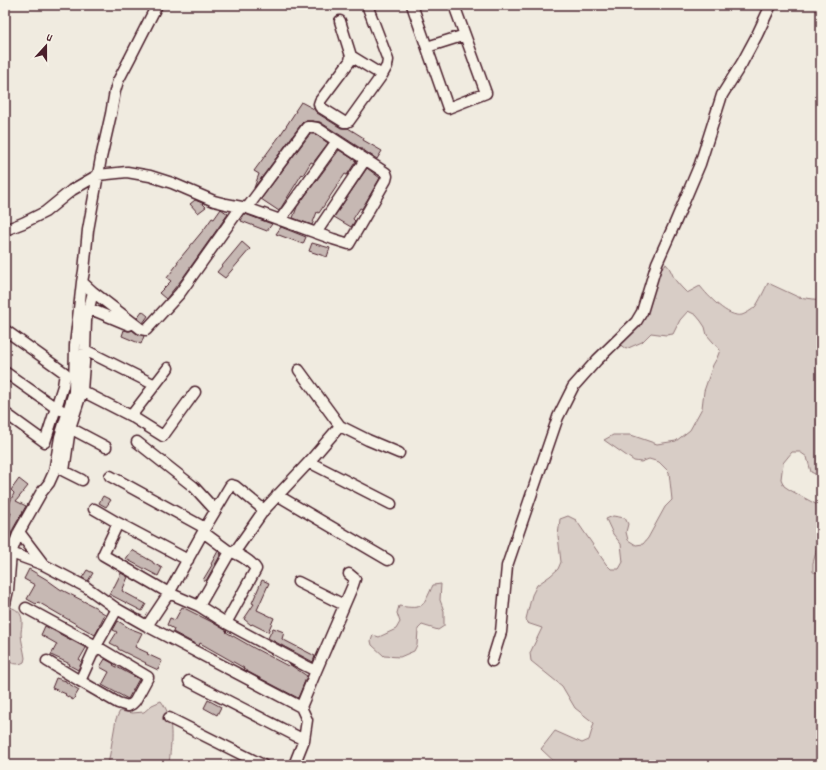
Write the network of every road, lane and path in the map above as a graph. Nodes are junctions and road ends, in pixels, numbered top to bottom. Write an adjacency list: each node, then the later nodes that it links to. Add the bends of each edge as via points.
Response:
1 (157, 5): 13 (street, via 118,81)
2 (367, 5): 10 (street, via 388,60)
3 (412, 5): 8 (street)
4 (454, 5): 7 (street)
5 (770, 5): 67 (street, via 757,35 722,95 700,164 657,263 642,312 636,322 572,387 558,417 507,566 501,632)
6 (340, 21): 9 (street)
7 (465, 35): 8 (street); 8 (street, via 486,93 448,108)
8 (427, 47)
9 (350, 56): 10 (street); 10 (street, via 350,61 319,104 344,122 349,121)
10 (382, 75)
11 (337, 141): 12 (street); 14 (street, via 317,128 307,127); 15 (street)
12 (364, 160): 17 (street); 17 (street, via 387,176 350,243)
13 (98, 175): 14 (street, via 127,172 150,176 214,201); 16 (street, via 72,190 45,212); 18 (street)
14 (244, 207): 15 (street); 21 (street, via 180,293 147,329)
15 (280, 220): 17 (street)
16 (5, 230)
17 (316, 233)
18 (82, 282): 19 (street); 32 (street, via 75,345 74,392)
19 (93, 292): 20 (street); 21 (street)
20 (88, 308): 21 (street); 23 (street)
21 (141, 329)
22 (5, 330): 30 (street, via 65,373)
23 (85, 350): 27 (street); 28 (street)
24 (168, 368): 27 (street)
25 (299, 370): 34 (street)
26 (5, 372): 30 (street)
27 (155, 385): 33 (street)
28 (82, 391): 33 (street); 35 (street)
29 (195, 392): 33 (street, via 162,436)
30 (56, 408): 31 (street, via 45,442); 32 (street)
31 (5, 413)
32 (67, 413): 49 (street, via 54,472)
33 (131, 416)
34 (340, 426): 38 (street); 39 (street)
35 (70, 428): 37 (street); 41 (street, via 64,471)
36 (137, 442): 45 (street, via 194,487)
37 (106, 447)
38 (399, 453)
39 (309, 462): 42 (street); 43 (street)
40 (110, 476): 48 (street)
41 (82, 480)
42 (277, 495): 46 (street); 53 (street)
43 (391, 504)
44 (94, 509): 47 (street)
45 (215, 510): 46 (street, via 231,485); 48 (street)
46 (264, 510): 50 (street)
47 (118, 523): 52 (street); 57 (street, via 103,555)
48 (204, 530): 50 (street); 52 (street)
49 (19, 532): 51 (street); 54 (street)
50 (232, 552): 60 (street); 63 (street, via 256,569)
51 (11, 553): 54 (street); 58 (street)
52 (188, 560): 57 (street)
53 (388, 560)
54 (44, 565): 62 (street, via 86,587)
55 (349, 574): 59 (street, via 355,578)
56 (298, 582): 59 (street)
57 (169, 593): 60 (street); 64 (street)
58 (5, 604)
59 (344, 605): 68 (street)
60 (199, 606): 63 (street)
61 (26, 608): 65 (street)
62 (117, 609): 64 (street); 65 (street)
63 (226, 623): 68 (street)
64 (148, 626): 71 (street)
65 (96, 646): 69 (street); 69 (street, via 148,677 135,701 128,706)
66 (47, 661): 69 (street)
67 (492, 661)
68 (316, 671): 71 (street)
69 (80, 681)
70 (189, 681): 73 (street)
71 (301, 707): 73 (street, via 307,720)
72 (169, 718): 74 (street)
73 (304, 740): 75 (street)
74 (263, 765)
75 (294, 765)

